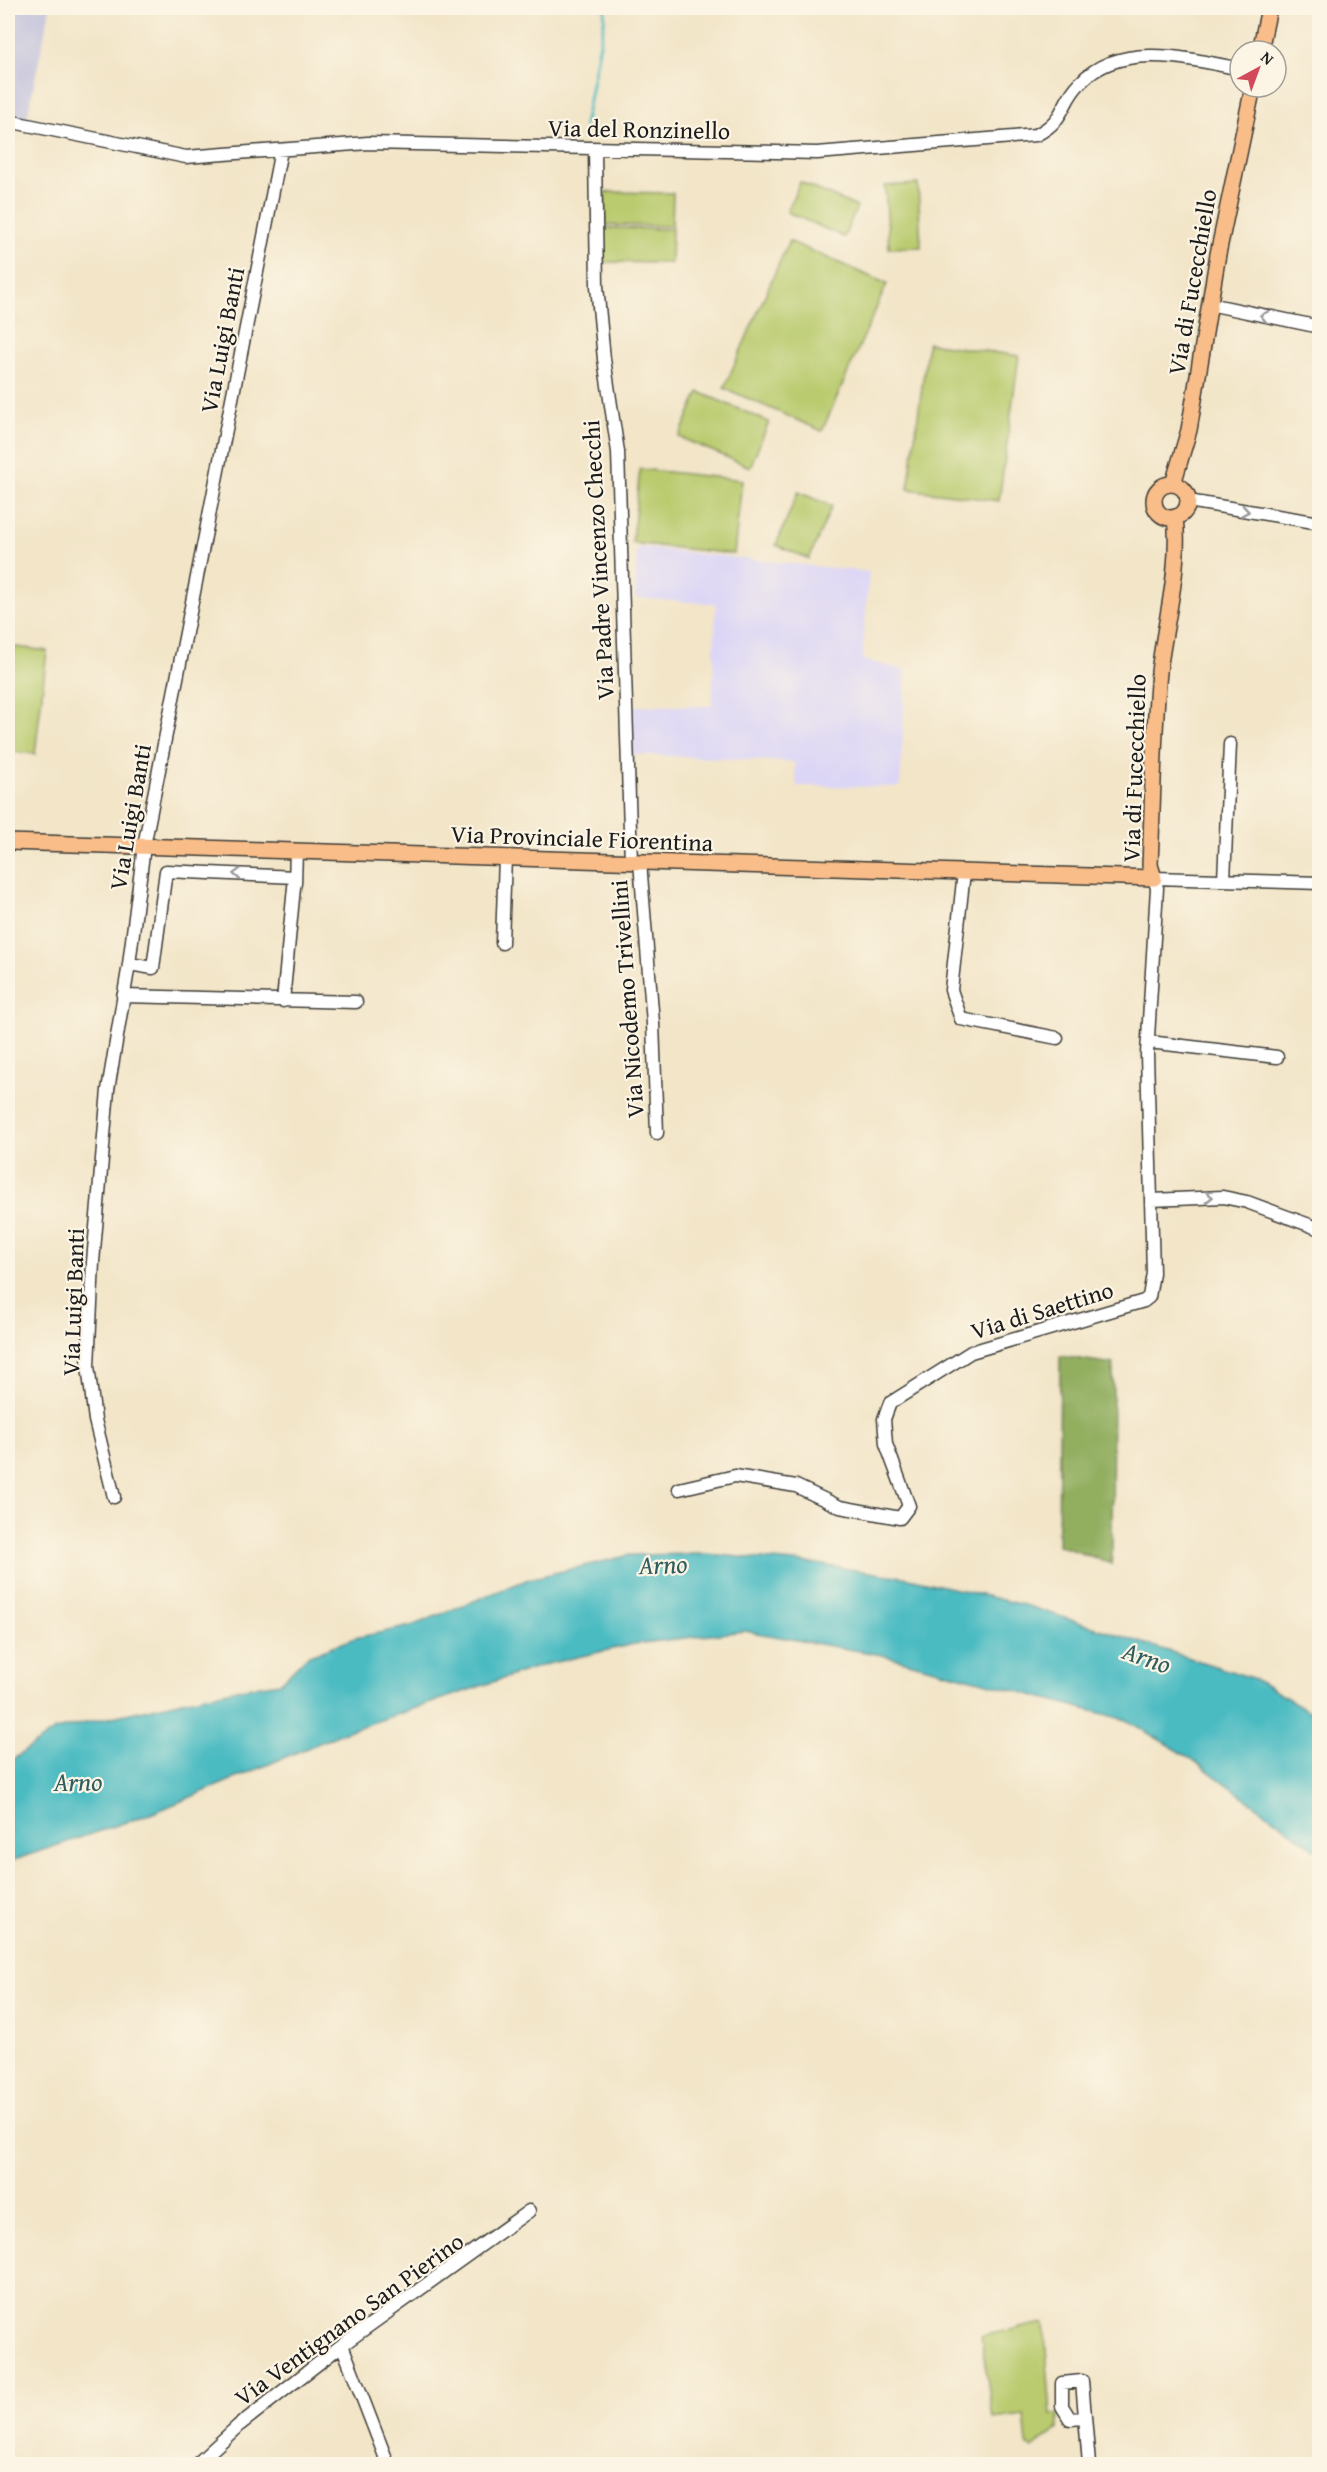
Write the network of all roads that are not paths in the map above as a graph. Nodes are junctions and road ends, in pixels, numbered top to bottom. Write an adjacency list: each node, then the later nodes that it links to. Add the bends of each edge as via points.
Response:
1 (1269, 8): 2 (main road)
2 (1263, 39)
3 (1228, 67): 7 (street, Via del Ronzinello, via 1172,56 1118,62 1088,75 1077,85 1060,117 1036,135 817,153)
4 (1251, 99): 8 (main road, Via di Fucecchiello)
5 (8, 121): 6 (street, Via del Ronzinello, via 186,157)
6 (281, 150): 7 (street, Via del Ronzinello, via 368,143); 16 (street, Via Luigi Banti)
7 (595, 150): 19 (street, Via Padre Vincenzo Checchi, via 597,286 618,460)
8 (1209, 304): 9 (street, one-way to 8); 10 (main road, Via di Fucecchiello, via 1189,430)
9 (1320, 327)
10 (1173, 484): 11 (main road, via 1185,492); 12 (main road, Via di Fucecchiello, via 1159,488 1154,503 1159,513)
11 (1188, 501): 12 (main road, via 1184,512); 13 (street, one-way to 13)
12 (1174, 518): 22 (main road, Via di Fucecchiello, via 1174,555 1159,674 1150,865)
13 (1320, 524)
14 (1230, 744): 23 (street)
15 (8, 842): 16 (main road, Via Provinciale Fiorentina)
16 (144, 846): 17 (main road, Via Provinciale Fiorentina); 26 (street, Via Luigi Banti)
17 (296, 851): 18 (main road, Via Provinciale Fiorentina); 21 (street)
18 (505, 857): 19 (main road, Via Provinciale Fiorentina); 25 (street)
19 (635, 862): 20 (main road, Via Provinciale Fiorentina); 33 (street, Via Nicodemo Trivellini, via 653,1023)
20 (964, 872): 22 (main road, Via Provinciale Fiorentina); 30 (street, via 951,990 961,1019)
21 (295, 877): 26 (street, one-way to 26, via 166,871 153,968); 28 (street)
22 (1154, 878): 23 (street); 31 (street, Via di Saettino, via 1157,888)
23 (1224, 880): 24 (street)
24 (1320, 883)
25 (502, 943)
26 (129, 964): 27 (street, Via Luigi Banti)
27 (123, 996): 28 (street); 37 (street, Via Luigi Banti, via 108,1090 88,1366 95,1420)
28 (283, 1001): 29 (street)
29 (356, 1002)
30 (1058, 1038)
31 (1149, 1042): 32 (street); 34 (street, Via di Saettino)
32 (1277, 1057)
33 (657, 1133)
34 (1151, 1200): 35 (street, one-way to 35, via 1223,1197); 36 (street, Via di Saettino, via 1152,1286 1144,1301 971,1352 890,1403 884,1419 886,1444 909,1506 900,1518 840,1508 796,1486 735,1476)
35 (1320, 1229)
36 (679, 1489)
37 (114, 1497)
38 (529, 2211): 39 (street, Via Ventignano San Pierino)
39 (342, 2345): 41 (street, Via Ventignano San Pierino, via 238,2426); 42 (street)
40 (1085, 2418): 43 (street)
41 (197, 2464)
42 (388, 2464)
43 (1089, 2464)

